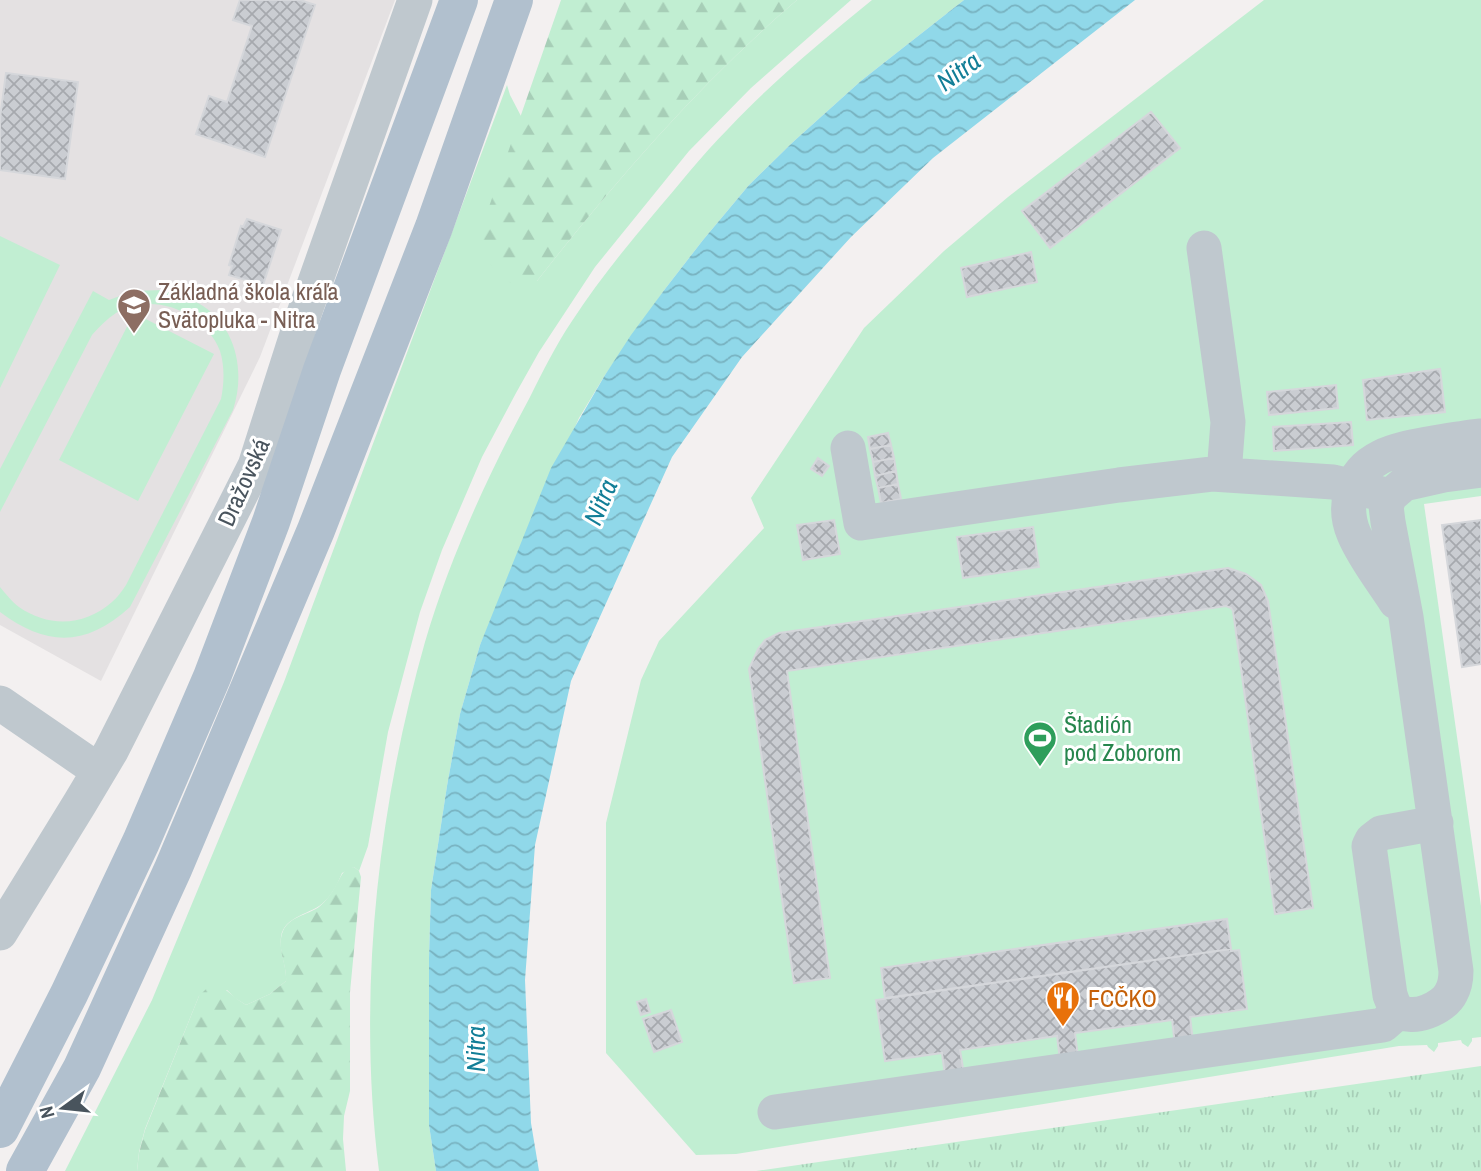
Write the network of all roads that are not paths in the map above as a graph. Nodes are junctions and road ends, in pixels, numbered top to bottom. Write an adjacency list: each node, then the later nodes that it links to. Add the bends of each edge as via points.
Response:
1 (415, 0): 13 (street, Dražovská, via 255,466)
2 (459, 0): 18 (main road, via 212,677 124,877)
3 (514, 0): 19 (main road, via 434,227 316,530 139,944 82,1068)
4 (1204, 248): 8 (street, via 1228,422)
5 (1481, 436): 9 (street, via 1388,453 1367,466)
6 (848, 447): 8 (street, via 861,523)
7 (1481, 470): 10 (street, via 1404,484)
8 (1224, 474): 9 (street)
9 (1352, 487): 10 (street); 11 (street, via 1348,508 1354,534)
10 (1390, 496): 11 (street, via 1388,522)
11 (1406, 617): 14 (street)
12 (0, 703): 13 (street)
13 (99, 771): 15 (street, Dražovská)
14 (1436, 823): 16 (street, via 1455,983 1445,1003 1436,1009 1415,1014); 16 (street, via 1381,833 1369,846 1390,995)
15 (0, 933)
16 (1399, 1011): 17 (street, via 1383,1025)
17 (775, 1112)
18 (0, 1129)
19 (25, 1171)

